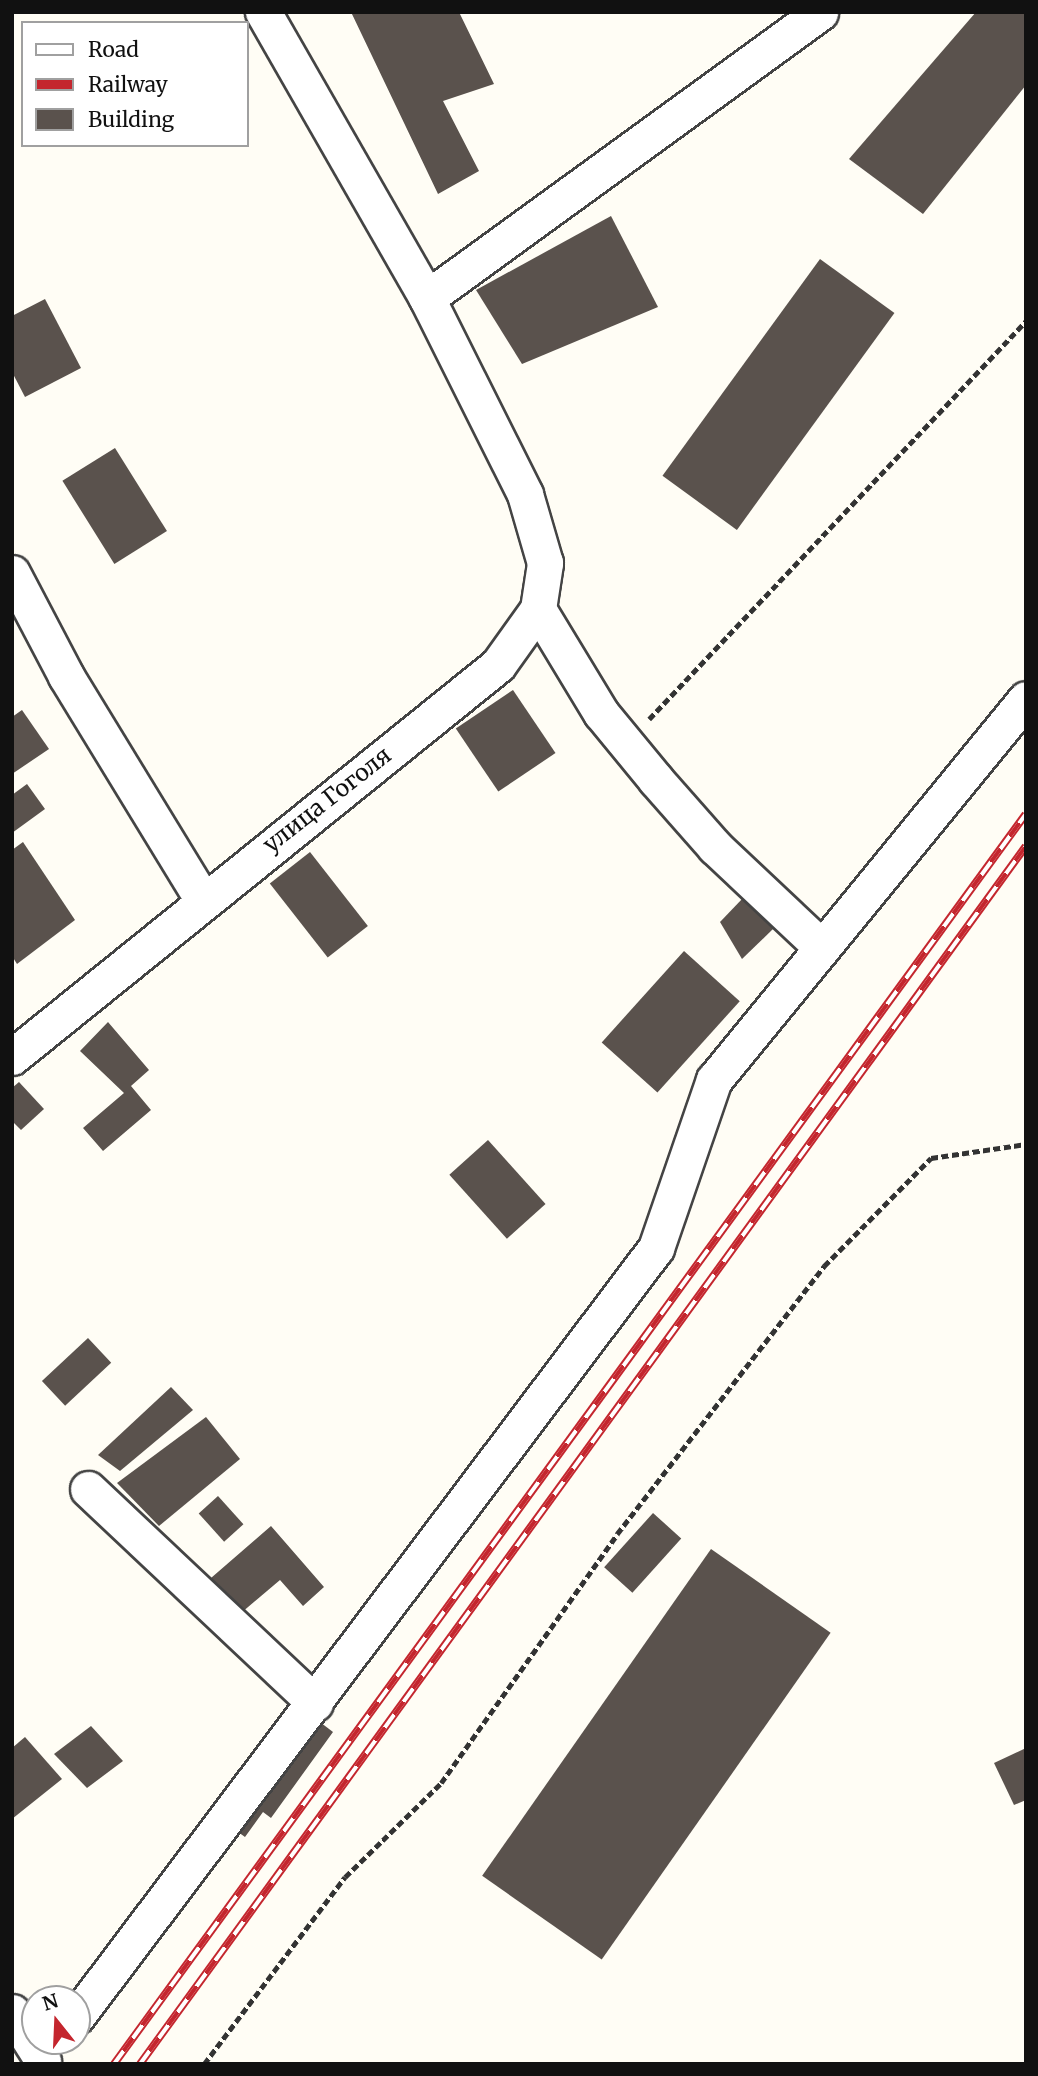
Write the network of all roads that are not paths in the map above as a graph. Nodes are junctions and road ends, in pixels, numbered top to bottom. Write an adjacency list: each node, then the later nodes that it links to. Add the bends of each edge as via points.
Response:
1 (263, 12): 3 (street, улица Гоголя)
2 (820, 12): 3 (street)
3 (427, 298): 5 (street, улица Гоголя, via 525,494 545,563)
4 (12, 573): 7 (street, via 66,676)
5 (538, 609): 7 (street, улица Гоголя, via 498,666); 8 (street, via 601,713 626,743 715,847)
6 (1026, 699): 8 (street)
7 (202, 899): 9 (street, улица Гоголя)
8 (822, 948): 11 (street, via 714,1080 656,1248)
9 (12, 1057)
10 (88, 1489): 11 (street)
11 (315, 1703): 12 (street)
12 (91, 1998)

